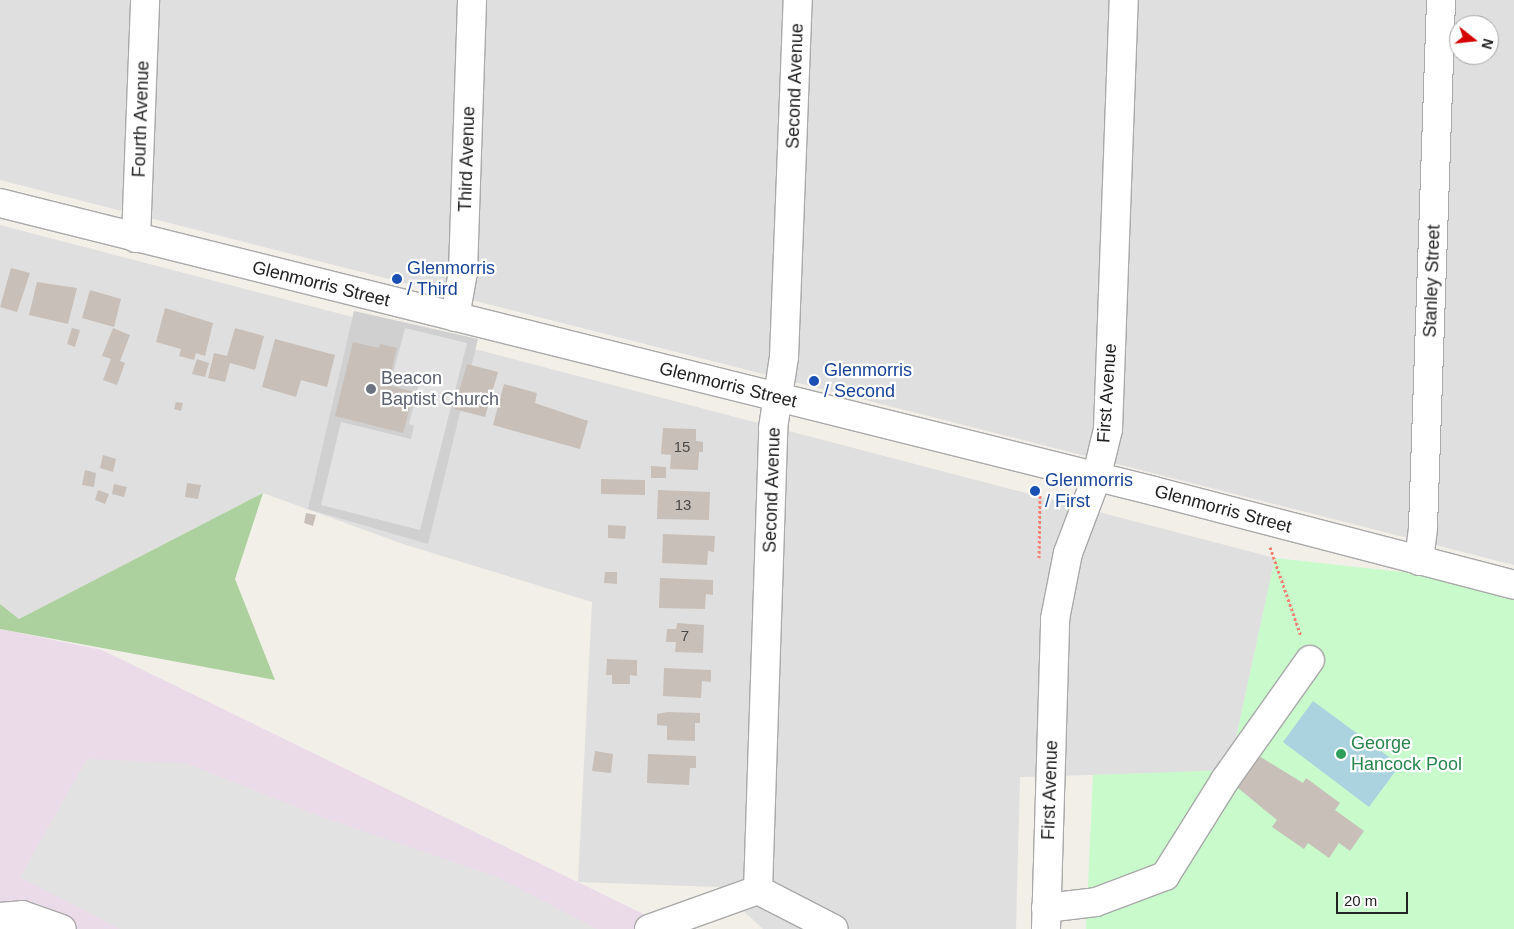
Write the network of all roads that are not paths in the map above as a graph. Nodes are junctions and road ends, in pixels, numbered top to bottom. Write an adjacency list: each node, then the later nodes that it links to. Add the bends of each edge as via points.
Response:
1 (145, 0): 7 (street, Fourth Avenue)
2 (472, 0): 8 (street, Third Avenue, via 463,272)
3 (798, 0): 9 (street, Second Avenue, via 784,358)
4 (1124, 0): 10 (street, First Avenue, via 1108,429)
5 (1441, 0): 11 (street, Stanley Street, via 1423,527)
6 (0, 203): 7 (street, Glenmorris Street)
7 (136, 238): 8 (street, Glenmorris Street)
8 (455, 317): 9 (street, Glenmorris Street)
9 (778, 397): 10 (street, Glenmorris Street); 14 (street, Second Avenue, via 773,428)
10 (1096, 479): 11 (street, Glenmorris Street); 16 (street, First Avenue, via 1068,553 1054,619)
11 (1419, 561): 12 (street, Glenmorris Street)
12 (1514, 585)
13 (1310, 660): 16 (street, via 1225,780 1165,876)
14 (758, 890): 18 (street); 19 (street)
15 (0, 917): 17 (street, via 22,915)
16 (1046, 919)
17 (62, 929)
18 (649, 929)
19 (834, 929)

